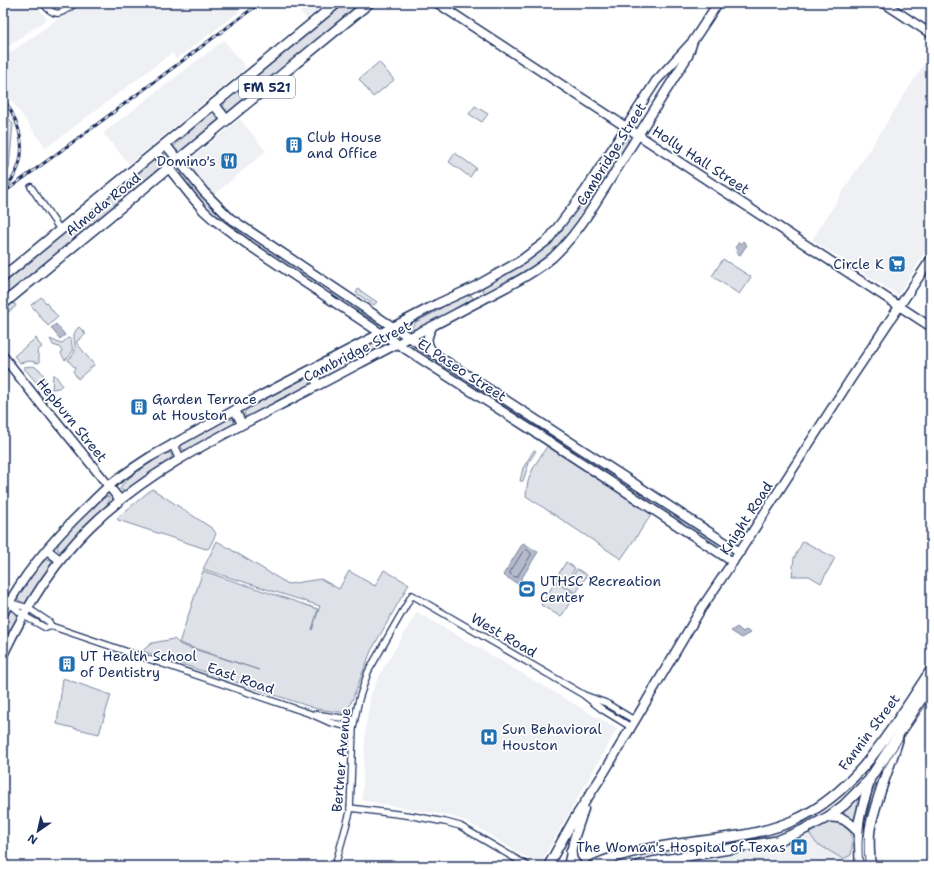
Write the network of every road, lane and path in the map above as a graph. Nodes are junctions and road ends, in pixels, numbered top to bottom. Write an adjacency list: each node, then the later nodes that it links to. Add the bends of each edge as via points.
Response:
1 (44, 3): 2 (street, via 51,12 57,14)
2 (76, 3)
3 (337, 3): 10 (main road, Almeda Road / FM 521)
4 (368, 3): 11 (main road, Almeda Road / FM 521)
5 (437, 3): 12 (street, Holly Hall Street)
6 (718, 3): 9 (street, Cambridge Street)
7 (884, 3): 8 (street)
8 (931, 34)
9 (693, 41): 12 (street, Cambridge Street, via 656,81); 13 (street, Cambridge Street, via 688,56)
10 (214, 104): 11 (main road); 14 (main road, Almeda Road / FM 521)
11 (226, 120): 16 (main road, Almeda Road / FM 521)
12 (626, 126): 13 (street, Holly Hall Street); 25 (street, Cambridge Street, via 584,191 548,240 520,261)
13 (639, 135): 27 (street, Cambridge Street, via 577,231 563,246 520,280); 29 (street, Holly Hall Street)
14 (165, 144): 15 (main road, Almeda Road / FM 521); 16 (street, El Paseo Street)
15 (156, 152): 17 (street, El Paseo Street); 21 (main road, Almeda Road / FM 521)
16 (178, 160): 17 (main road, Almeda Road / FM 521); 19 (street, El Paseo Street, via 204,192)
17 (169, 168): 20 (street, El Paseo Street, via 199,205); 28 (main road, Almeda Road / FM 521)
18 (31, 188): 21 (street)
19 (230, 218): 20 (street); 24 (street, El Paseo Street)
20 (224, 227): 26 (street, El Paseo Street)
21 (61, 231): 23 (main road, Almeda Road / FM 521)
22 (931, 259): 29 (street, Knight Road)
23 (3, 277)
24 (327, 284): 26 (street); 31 (street, El Paseo Street)
25 (474, 287): 27 (street); 31 (street, Cambridge Street)
26 (321, 293): 30 (street, El Paseo Street)
27 (481, 300): 32 (street, Cambridge Street)
28 (3, 304)
29 (899, 306): 33 (street, Holly Hall Street); 53 (street, Knight Road)
30 (365, 322): 34 (street, El Paseo Street); 36 (street)
31 (394, 327): 34 (street, Cambridge Street); 35 (street, El Paseo Street)
32 (432, 327): 35 (street, Cambridge Street); 38 (street, via 427,341)
33 (931, 327)
34 (382, 334): 36 (street, Cambridge Street); 37 (street, El Paseo Street)
35 (410, 338): 37 (street, Cambridge Street); 38 (street, El Paseo Street)
36 (366, 342): 40 (street, Cambridge Street)
37 (398, 344): 41 (street, Cambridge Street); 45 (street, El Paseo Street)
38 (435, 354): 44 (street, El Paseo Street)
39 (3, 356): 48 (street, Hepburn Street)
40 (311, 371): 41 (street); 42 (street, Cambridge Street)
41 (318, 385): 43 (street, Cambridge Street)
42 (235, 410): 43 (street); 46 (street, Cambridge Street)
43 (242, 424): 47 (street, Cambridge Street)
44 (552, 430): 45 (street); 49 (street, El Paseo Street)
45 (544, 438): 50 (street, El Paseo Street)
46 (173, 444): 47 (street); 48 (street, Cambridge Street)
47 (180, 459): 51 (street, Cambridge Street)
48 (109, 486): 51 (street, Hepburn Street); 52 (street, Cambridge Street, via 71,522)
49 (641, 487): 50 (street); 53 (street, El Paseo Street)
50 (634, 497): 55 (street, El Paseo Street)
51 (120, 500): 54 (street, Cambridge Street, via 90,527)
52 (47, 550): 54 (street); 57 (street, Cambridge Street)
53 (740, 552): 55 (street, Knight Road)
54 (60, 560): 58 (street, Cambridge Street)
55 (733, 562): 67 (street, Knight Road, via 701,609)
56 (412, 595): 66 (street, Bertner Avenue, via 368,672); 67 (street, West Road, via 584,695 597,707)
57 (9, 603): 58 (street, East Road); 59 (street, Cambridge Street); 60 (street, East Road)
58 (28, 608): 60 (street, Cambridge Street); 61 (street, East Road)
59 (3, 614)
60 (24, 616): 61 (street, East Road, via 46,628); 62 (street, Cambridge Street)
61 (51, 626): 65 (street, East Road)
62 (3, 655)
63 (931, 670): 70 (main road, Fannin Street)
64 (931, 684): 69 (main road, Fannin Street)
65 (311, 714): 66 (street, East Road); 68 (street, East Road)
66 (354, 720): 68 (street, Bertner Avenue)
67 (633, 723): 72 (street, Knight Road)
68 (353, 728): 73 (street, Bertner Avenue)
69 (902, 728): 71 (main road, Fannin Street); 86 (main road, via 870,828)
70 (884, 739): 71 (main road); 77 (main road, Fannin Street, via 846,785 796,820 760,832 649,848)
71 (869, 780): 74 (main road, Fannin Street); 75 (main road)
72 (589, 795): 76 (street, Knight Road); 80 (street, Knight Road)
73 (350, 808): 78 (street, Bertner Avenue); 79 (street, via 412,816 460,826)
74 (828, 817): 75 (main road, via 846,819); 84 (main road, Fannin Street, via 777,841)
75 (858, 831): 85 (main road)
76 (571, 851): 81 (street, Knight Road); 82 (main road, via 572,859)
77 (611, 862): 83 (main road, Fannin Street)
78 (335, 866)
79 (528, 866)
80 (548, 866)
81 (568, 866)
82 (578, 866)
83 (592, 866)
84 (637, 866)
85 (860, 866)
86 (870, 866)

